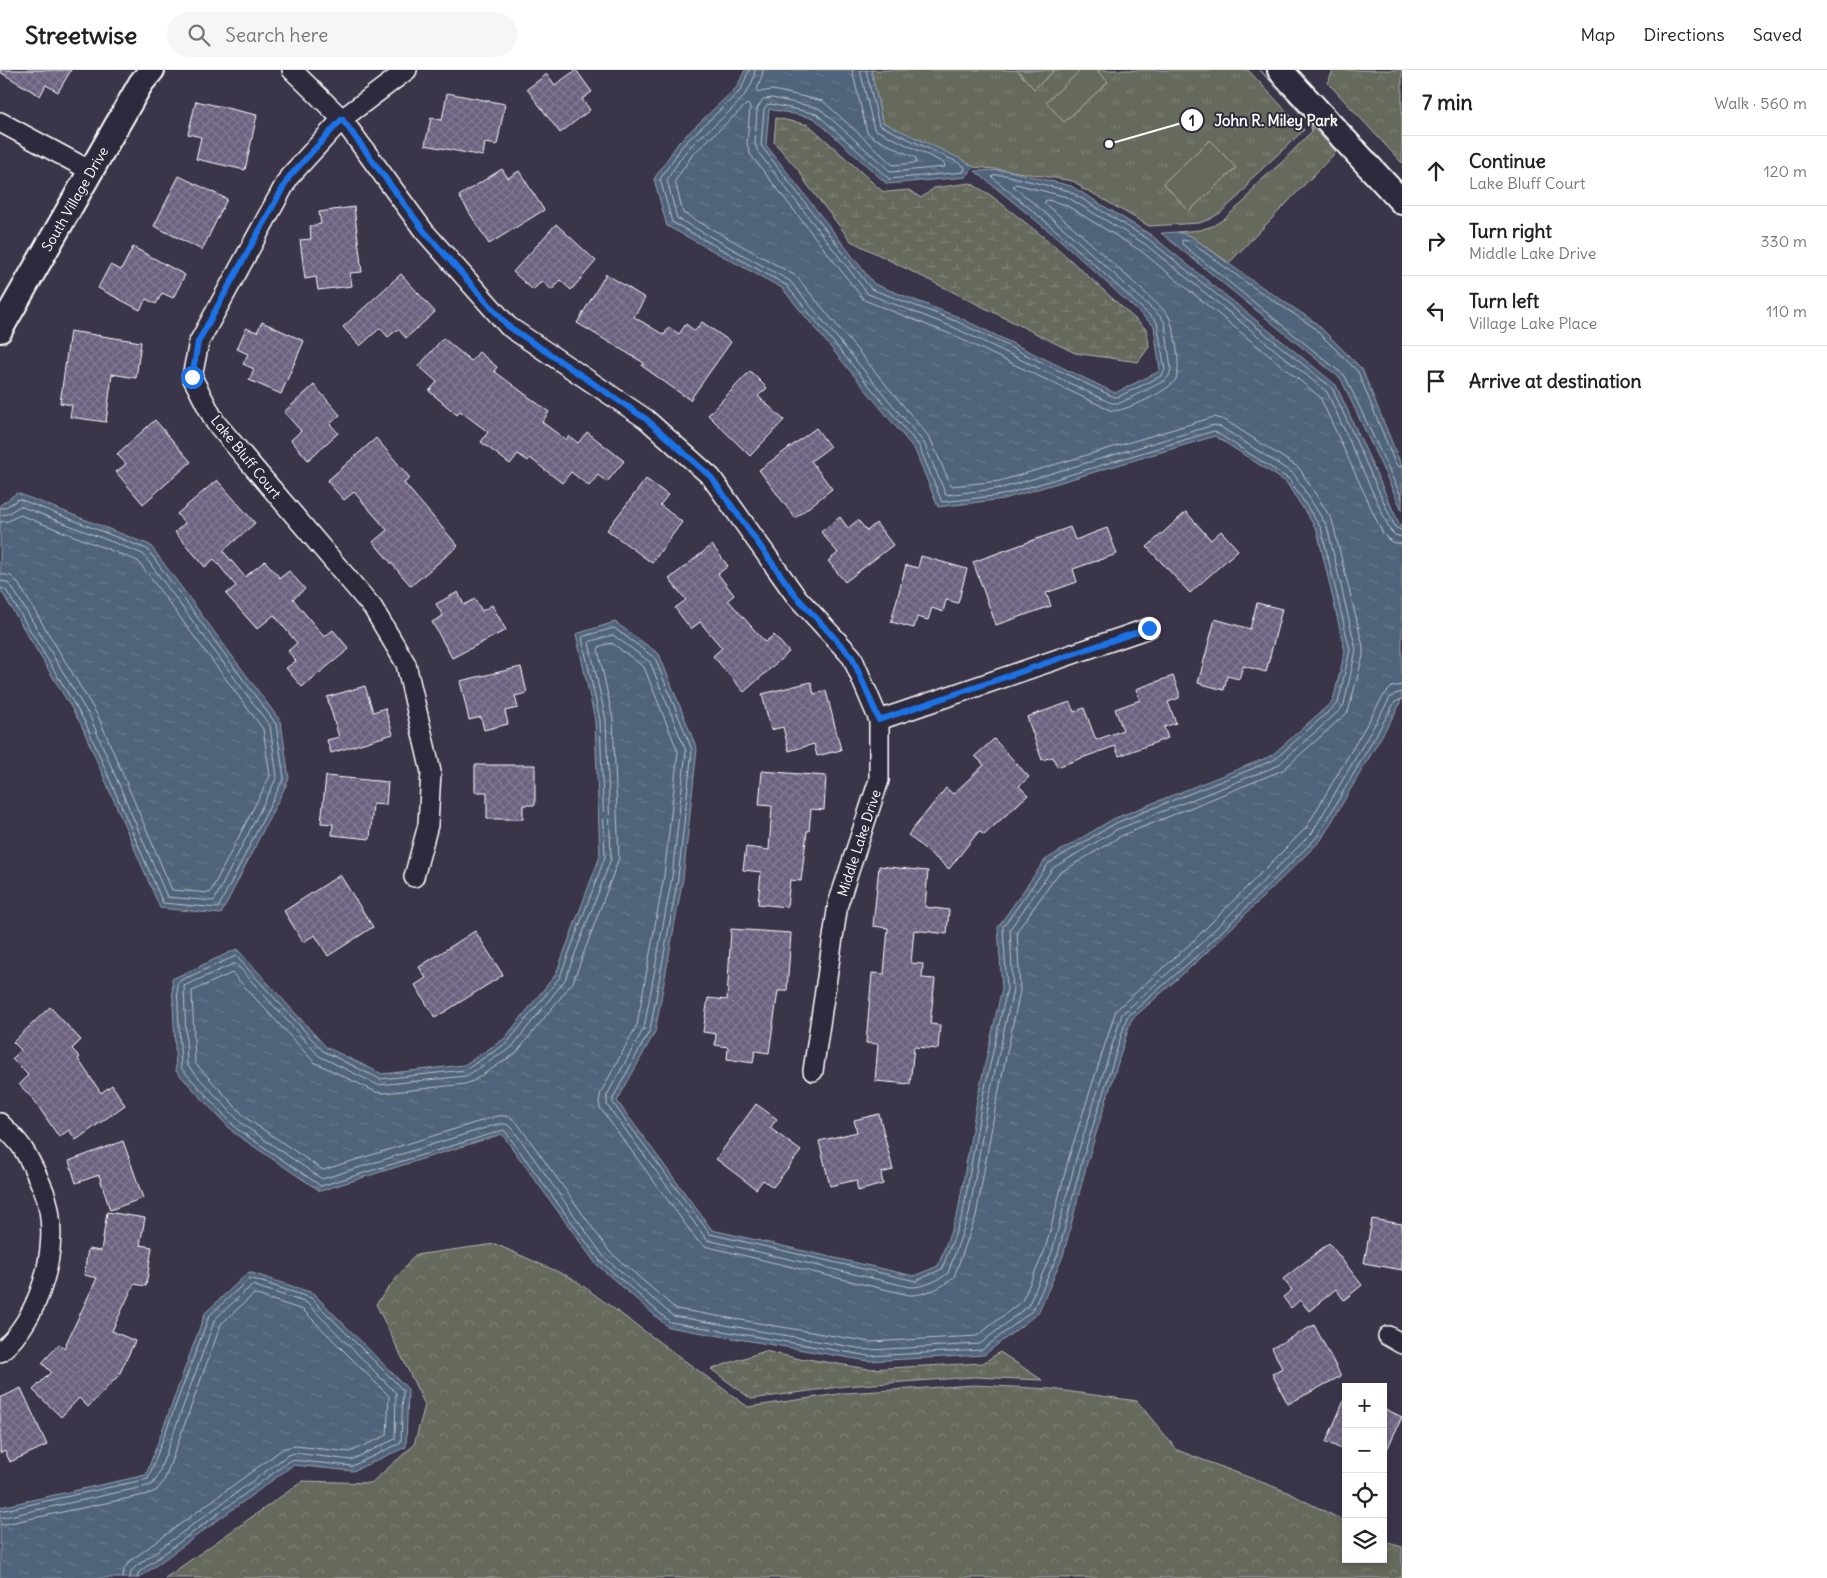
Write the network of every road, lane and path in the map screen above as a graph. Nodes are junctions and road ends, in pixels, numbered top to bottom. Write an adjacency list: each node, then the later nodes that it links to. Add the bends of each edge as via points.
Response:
1 (152, 70): 7 (street, South Village Drive, via 141,83)
2 (292, 70): 5 (street, Middle Lake Drive)
3 (406, 70): 5 (street, Lake Bluff Court)
4 (1280, 70): 8 (street)
5 (342, 119): 11 (street, Middle Lake Drive, via 424,231 508,326 646,419 711,477 795,595 852,657); 12 (street, Lake Bluff Court, via 289,177 198,342 192,377 215,422 373,608 406,664 431,772 428,825)
6 (0, 122): 7 (street)
7 (91, 171): 9 (street, South Village Drive)
8 (1402, 202)
9 (0, 330)
10 (1149, 628): 11 (street)
11 (879, 720): 13 (street, Middle Lake Drive, via 879,780 838,904)
12 (414, 877)
13 (813, 1071)
14 (0, 1123): 15 (street, via 26,1156 46,1197 51,1227 47,1273 27,1322)
15 (0, 1352)

